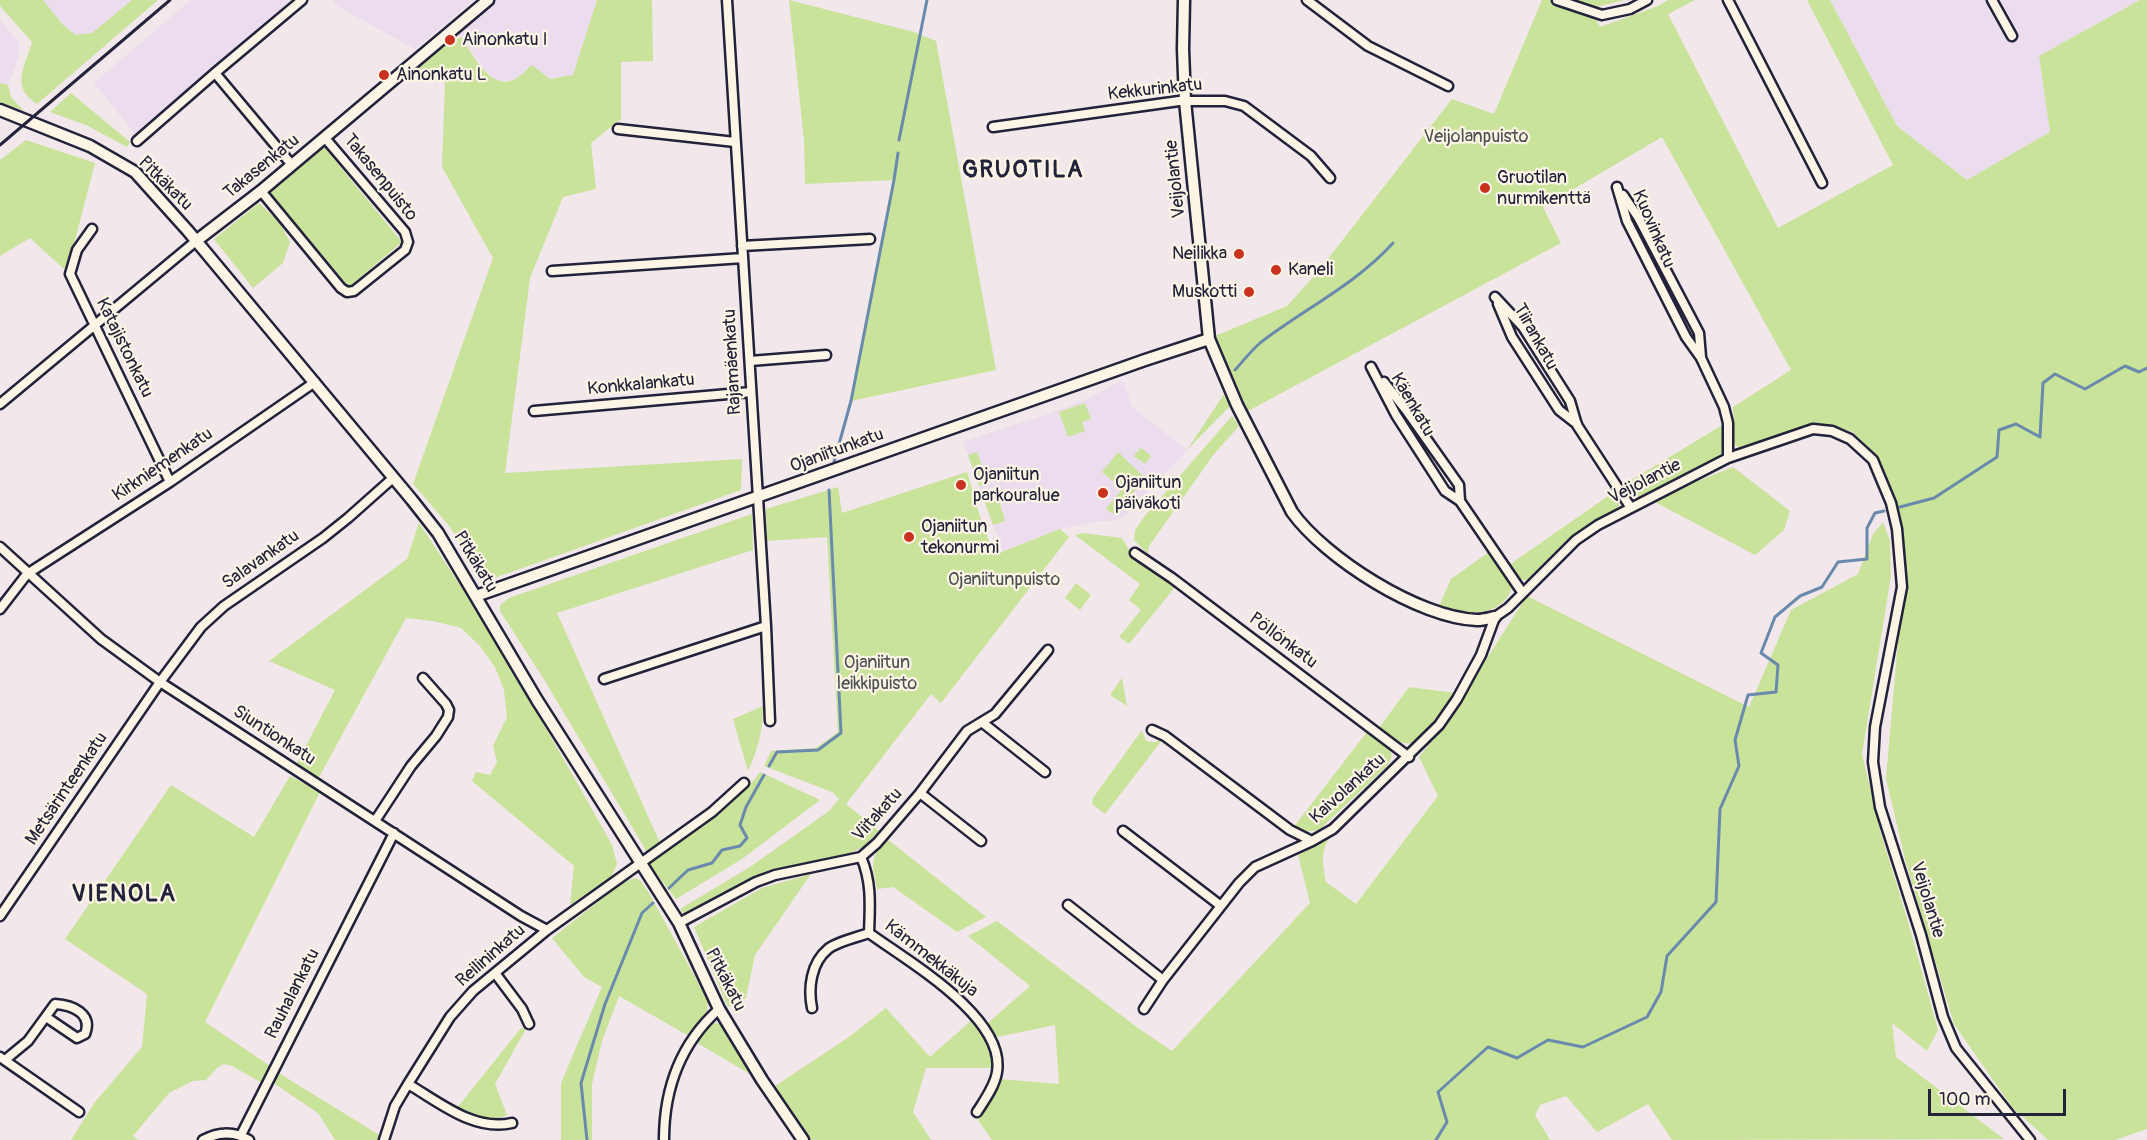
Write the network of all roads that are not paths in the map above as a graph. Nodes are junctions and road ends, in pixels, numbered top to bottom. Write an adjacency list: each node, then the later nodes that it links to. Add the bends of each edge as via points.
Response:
1 (302, 0): 11 (street)
2 (488, 0): 17 (street, Takasenkatu)
3 (727, 0): 19 (street, Rajamäenkatu)
4 (1184, 0): 13 (street, Veijolantie)
5 (1307, 0): 12 (street, via 1368,46)
6 (1557, 0): 7 (street, via 1602,15 1630,9)
7 (1647, 0)
8 (1728, 0): 22 (street)
9 (1992, 0): 10 (street)
10 (2012, 36)
11 (215, 72): 18 (street); 20 (street)
12 (1448, 86)
13 (1185, 101): 15 (street, Kekkurinkatu); 21 (street, Kekkurinkatu, via 1225,101 1244,106 1311,156); 31 (street, Veijolantie)
14 (0, 110): 26 (street, Pitkäkatu, via 90,146 135,172)
15 (993, 127)
16 (618, 129): 19 (street)
17 (325, 138): 20 (street, Takasenkatu); 23 (street, Takasenpuisto, via 405,232 405,250 354,291 347,292)
18 (137, 141)
19 (735, 142): 27 (street, Rajamäenkatu)
20 (292, 165): 23 (street, Takasenkatu)
21 (1330, 178)
22 (1822, 183)
23 (261, 191): 26 (street, Takasenkatu)
24 (92, 229): 30 (street, Katajistonkatu, via 77,250 70,274)
25 (870, 239): 27 (street)
26 (196, 241): 30 (street, Takasenkatu); 35 (street, Pitkäkatu)
27 (742, 246): 28 (street, Rajamäenkatu)
28 (743, 258): 29 (street); 34 (street, Rajamäenkatu)
29 (552, 271)
30 (94, 324): 37 (street, Takasenkatu); 42 (street, Katajistonkatu)
31 (1209, 339): 43 (street, Ojaniitunkatu); 52 (street, Veijolantie, via 1292,512 1316,540 1383,588 1434,611 1478,620)
32 (826, 355): 34 (street)
33 (1701, 358): 33 (street, Kuovinkatu, via 1699,333 1638,217 1617,187 1628,221 1686,338); 40 (street, Kuovinkatu, via 1724,407)
34 (750, 361): 36 (street, Rajamäenkatu)
35 (315, 382): 41 (street, Pitkäkatu); 42 (street, Kirkniemenkatu)
36 (751, 392): 38 (street, Konkkalankatu); 43 (street, Rajamäenkatu)
37 (0, 404)
38 (534, 411)
39 (1577, 424): 39 (street, Tiirankatu, via 1570,401 1522,327 1495,297 1512,337 1559,410); 45 (street, Tiirankatu)
40 (1728, 458): 45 (street, Veijolantie); 95 (street, Veijolantie, via 1813,429 1833,431 1850,439 1873,460 1897,529 1902,587 1875,727 1873,762 1880,807 1943,1017 1956,1048)
41 (393, 478): 50 (street, Pitkäkatu, via 438,533); 57 (street, Salavankatu, via 322,538 212,616)
42 (170, 482): 48 (street, Kirkniemenkatu)
43 (757, 497): 50 (street, Ojaniitunkatu); 53 (street, Rajamäenkatu)
44 (1460, 501): 44 (street, Käenkatu, via 1459,485 1371,367 1396,415 1445,491); 49 (street, Käenkatu)
45 (1631, 508): 49 (street, Veijolantie, via 1576,540)
46 (0, 547): 48 (street, Siuntionkatu)
47 (1135, 553): 61 (street, Pöllönkatu)
48 (27, 574): 51 (street, Kirkniemenkatu); 57 (street, Siuntionkatu, via 101,639)
49 (1522, 592): 52 (street, Veijolantie)
50 (476, 596): 71 (street, Pitkäkatu)
51 (0, 609)
52 (1496, 617): 61 (street, Kaivolankatu, via 1457,699)
53 (766, 627): 56 (street); 58 (street, Rajamäenkatu)
54 (1048, 650): 59 (street, Viitakatu)
55 (423, 678): 65 (street, via 446,704 448,717)
56 (604, 679)
57 (160, 682): 65 (street, Siuntionkatu); 74 (street, Metsärinteenkatu)
58 (770, 721)
59 (983, 723): 62 (street); 64 (street, Viitakatu, via 967,731)
60 (1152, 730): 69 (street, via 1290,830)
61 (1409, 756): 69 (street, Kaivolankatu, via 1333,829)
62 (1045, 772)
63 (744, 783): 71 (street, Reilininkatu, via 712,812)
64 (920, 792): 68 (street); 70 (street, Viitakatu)
65 (375, 821): 67 (street, Siuntionkatu)
66 (1123, 831): 73 (street)
67 (394, 833): 76 (street, Siuntionkatu); 90 (street, Rauhalankatu)
68 (981, 841)
69 (1312, 841): 73 (street, Kaivolankatu, via 1255,867)
70 (861, 857): 75 (street, Viitakatu, via 765,878); 77 (street, Kämmekkäkuja, via 871,892)
71 (640, 862): 75 (street, Pitkäkatu); 76 (street, Reilininkatu)
72 (1068, 905): 79 (street)
73 (1221, 906): 79 (street, Kaivolankatu)
74 (0, 916)
75 (678, 923): 81 (street, Pitkäkatu)
76 (547, 930): 78 (street, Reilininkatu)
77 (869, 933): 80 (street, via 828,949 812,976); 88 (street, Kämmekkäkuja, via 967,1005 989,1033 997,1072)
78 (495, 973): 84 (street); 86 (street, Reilininkatu, via 473,990 450,1017)
79 (1163, 980): 82 (street, Kaivolankatu)
80 (812, 1008)
81 (719, 1009): 93 (street, via 688,1043 676,1068); 94 (street, Pitkäkatu)
82 (1144, 1009)
83 (46, 1017): 83 (street, via 58,1004 83,1013 88,1027 77,1038); 85 (street, via 28,1041)
84 (529, 1024)
85 (2, 1059): 87 (street)
86 (408, 1084): 89 (street, via 478,1123); 92 (street, Reilininkatu, via 395,1106)
87 (79, 1112)
88 (977, 1112)
89 (512, 1123)
90 (245, 1138): 91 (street, Rauhalankatu, via 222,1133)
91 (203, 1140)
92 (384, 1140)
93 (664, 1140)
94 (803, 1140)
95 (2030, 1140)

